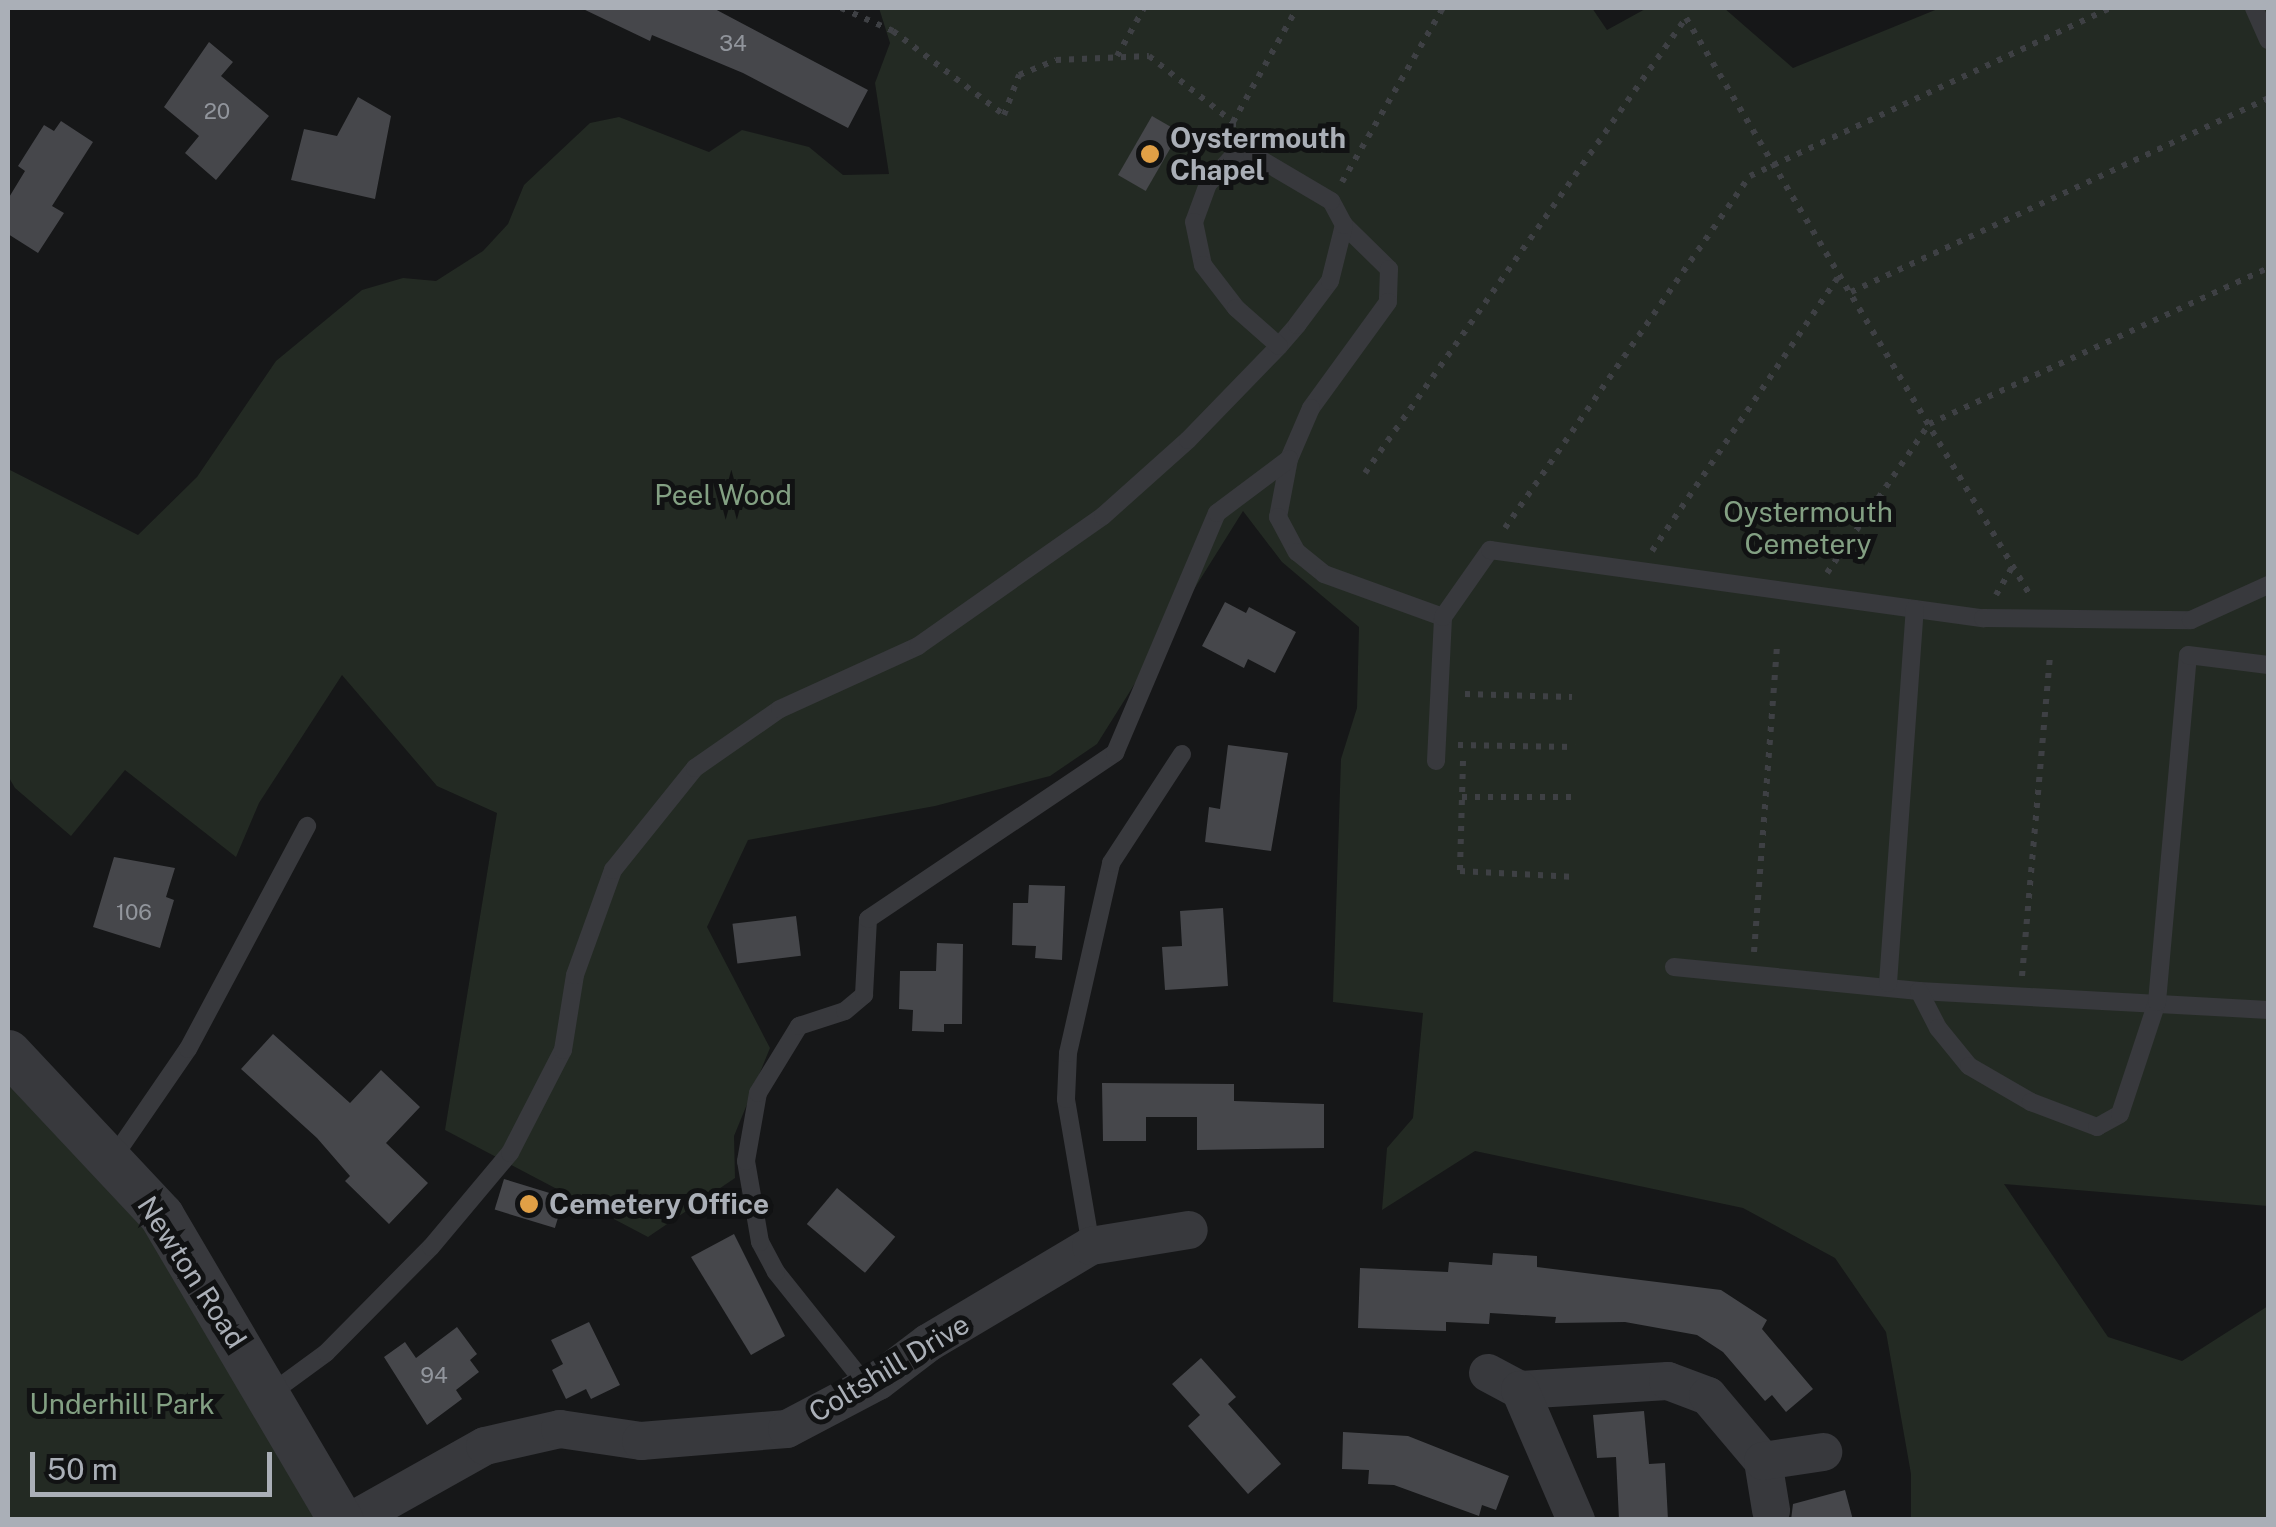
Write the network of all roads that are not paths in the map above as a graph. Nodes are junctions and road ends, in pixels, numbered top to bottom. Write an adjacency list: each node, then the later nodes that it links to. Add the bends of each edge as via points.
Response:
1 (2254, 8): 2 (lane)
2 (2268, 40)
3 (1344, 225): 4 (lane, via 1330,281); 4 (lane, via 1331,200 1260,159 1235,154 1208,184 1194,222 1203,265 1236,308); 5 (lane, via 1389,268 1388,302 1310,408)
4 (1278, 346): 25 (lane, via 1103,516 918,646 780,710 696,768 613,870 575,975 563,1050 510,1153 365,1313)
5 (1289, 458): 8 (lane, via 1278,517 1296,552 1324,574); 24 (lane, via 1217,513 1115,753 868,920 864,995 845,1011 799,1026 758,1093 746,1161 760,1242 776,1272)
6 (2268, 584): 9 (lane)
7 (1915, 609): 8 (lane, via 1490,550); 9 (lane, via 2046,620); 16 (lane)
8 (1443, 617): 12 (lane)
9 (2191, 620): 10 (lane)
10 (2188, 655): 11 (lane); 18 (lane)
11 (2268, 665)
12 (1436, 753)
13 (1182, 754): 23 (lane, via 1112,864 1068,1054 1066,1098)
14 (306, 826): 21 (lane, via 188,1050)
15 (1674, 967): 16 (lane)
16 (1888, 983): 17 (lane)
17 (1919, 991): 18 (lane); 18 (lane, via 1969,1066 2031,1102 2097,1127 2120,1114)
18 (2156, 1002): 19 (lane)
19 (2268, 1010)
20 (8, 1052): 21 (street, Newton Road)
21 (113, 1158): 25 (street, Newton Road, via 180,1244)
22 (1189, 1230): 23 (street, Coltshill Drive)
23 (1091, 1246): 24 (street, Coltshill Drive)
24 (868, 1386): 30 (street, Coltshill Drive, via 787,1429 641,1441 560,1429 484,1446)
25 (270, 1394): 29 (street, Newton Road)
26 (1824, 1452): 27 (street)
27 (1763, 1461): 28 (street); 31 (street, via 1728,1414 1686,1386 1504,1381)
28 (1772, 1515)
29 (341, 1520)
30 (353, 1520)
31 (1576, 1520)

